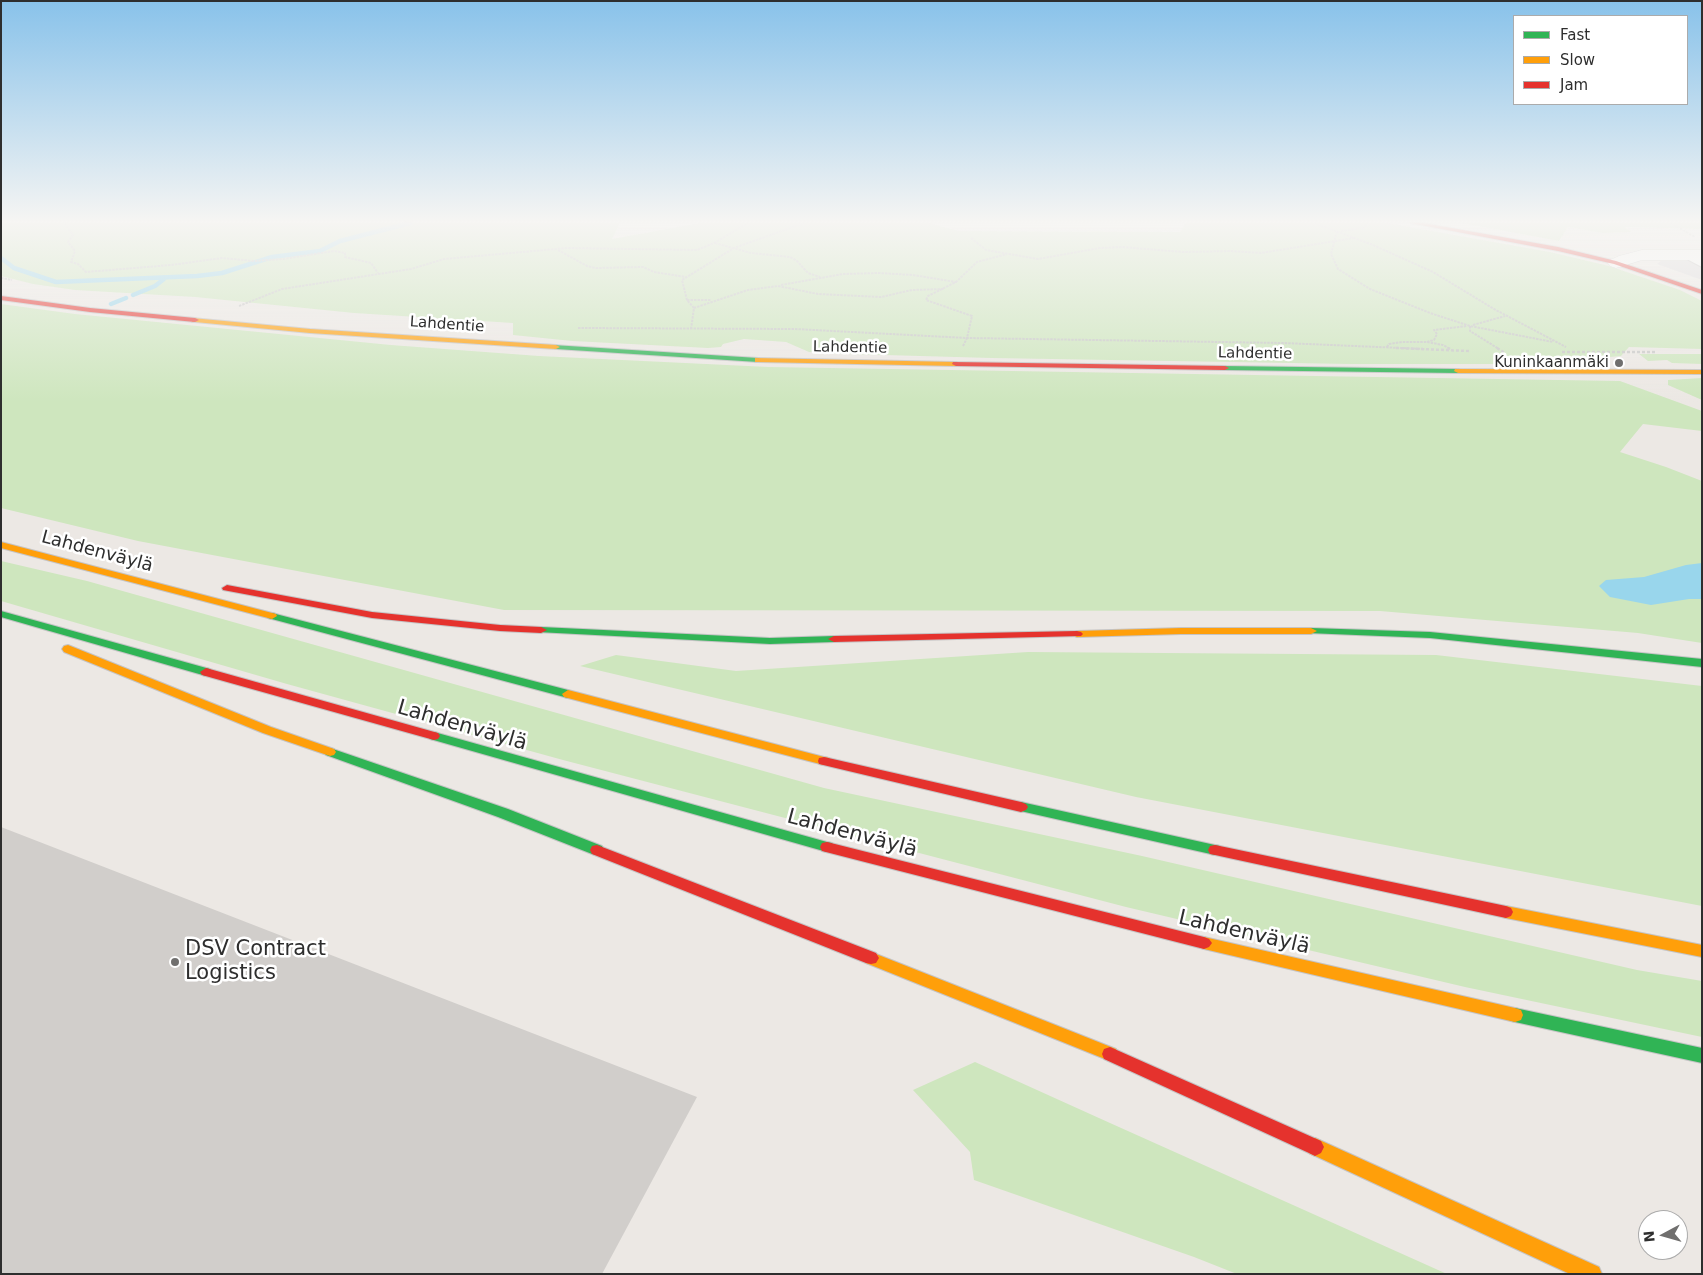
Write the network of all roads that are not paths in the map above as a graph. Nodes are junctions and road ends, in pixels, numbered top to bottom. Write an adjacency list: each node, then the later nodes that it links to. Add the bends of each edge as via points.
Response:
1 (1674, 282): 2 (main road)
2 (1702, 292)
3 (1, 298): 4 (main road, Lahdentie, via 310,331 737,359 960,365)
4 (1702, 372)
5 (7, 546): 6 (main road); 15 (main road, Lahdenväylä, via 842,766 1152,838)
6 (168, 577)
7 (216, 586): 12 (main road, via 372,615 500,628 770,641 1296,631 1430,635)
8 (1, 614): 16 (main road, Lahdenväylä, via 791,837 1103,919)
9 (1, 622): 10 (main road)
10 (29, 634)
11 (56, 645): 17 (main road, via 267,730 502,813 1106,1052)
12 (1658, 660): 13 (main road); 14 (main road)
13 (1702, 664)
14 (1702, 668)
15 (1702, 951)
16 (1702, 1056)
17 (1592, 1274)

